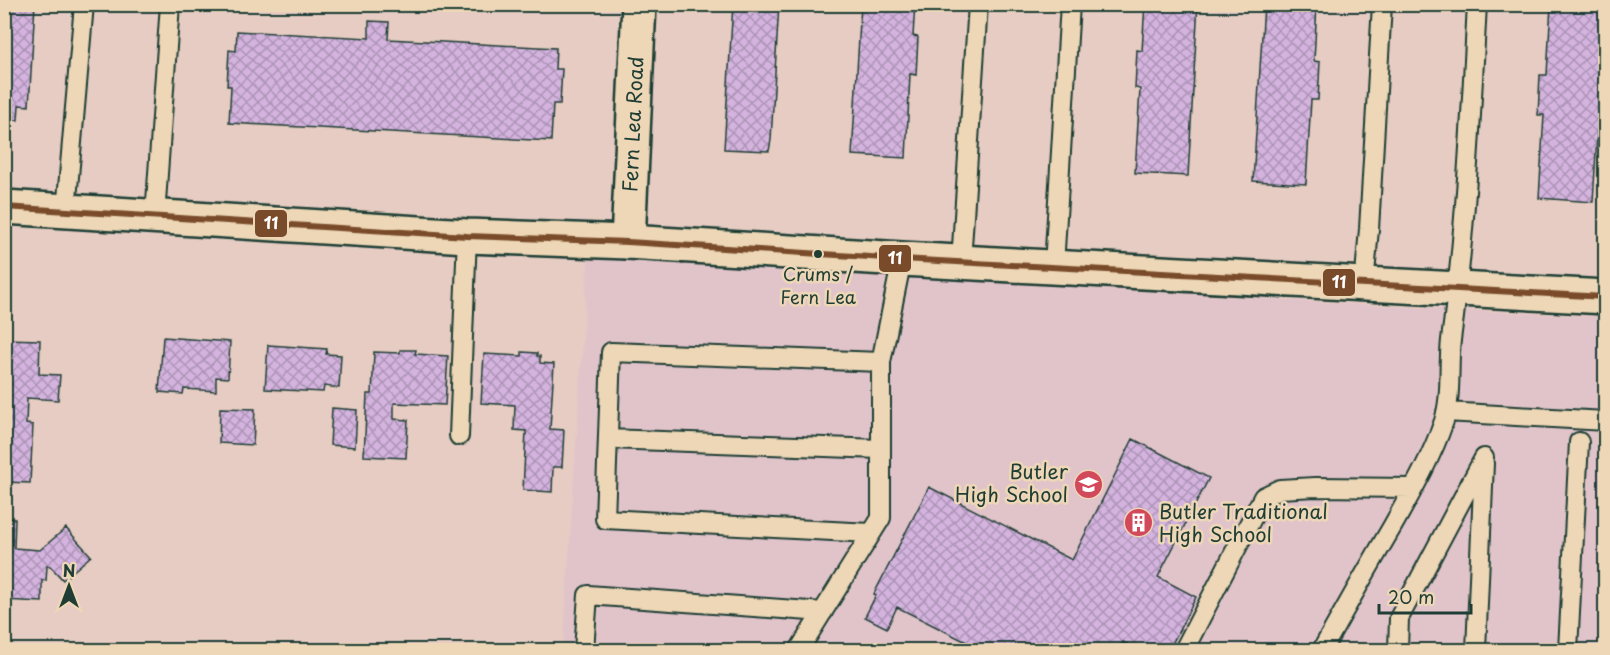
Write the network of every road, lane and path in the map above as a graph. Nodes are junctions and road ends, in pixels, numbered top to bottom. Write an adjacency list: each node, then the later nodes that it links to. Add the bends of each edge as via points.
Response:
1 (84, 4): 9 (lane)
2 (170, 4): 10 (lane)
3 (639, 4): 12 (main road, Fern Lea Road)
4 (978, 4): 14 (lane)
5 (1070, 4): 15 (lane)
6 (1382, 4): 16 (lane)
7 (1477, 4): 17 (lane)
8 (4, 207): 9 (main road)
9 (66, 211): 10 (main road)
10 (155, 216): 11 (main road)
11 (467, 236): 12 (main road); 22 (lane)
12 (628, 242): 13 (main road)
13 (902, 259): 14 (main road); 19 (lane)
14 (961, 262): 15 (main road)
15 (1054, 266): 16 (main road)
16 (1364, 285): 17 (main road)
17 (1458, 289): 18 (main road); 20 (lane)
18 (1605, 297)
19 (881, 362): 23 (lane, via 611,352); 25 (lane)
20 (1446, 412): 21 (lane); 26 (lane, via 1433,450)
21 (1605, 421)
22 (459, 436)
23 (608, 440): 25 (lane); 27 (lane, via 604,519)
24 (1579, 442): 35 (lane)
25 (881, 449): 27 (lane, via 881,518)
26 (1413, 488): 31 (lane, via 1280,489 1263,497); 32 (lane)
27 (871, 533): 28 (lane)
28 (823, 612): 29 (lane); 30 (lane, via 588,595)
29 (802, 650)
30 (584, 651)
31 (1184, 651)
32 (1322, 651)
33 (1398, 651): 34 (lane, via 1399,618 1484,458)
34 (1476, 651)
35 (1568, 651)

